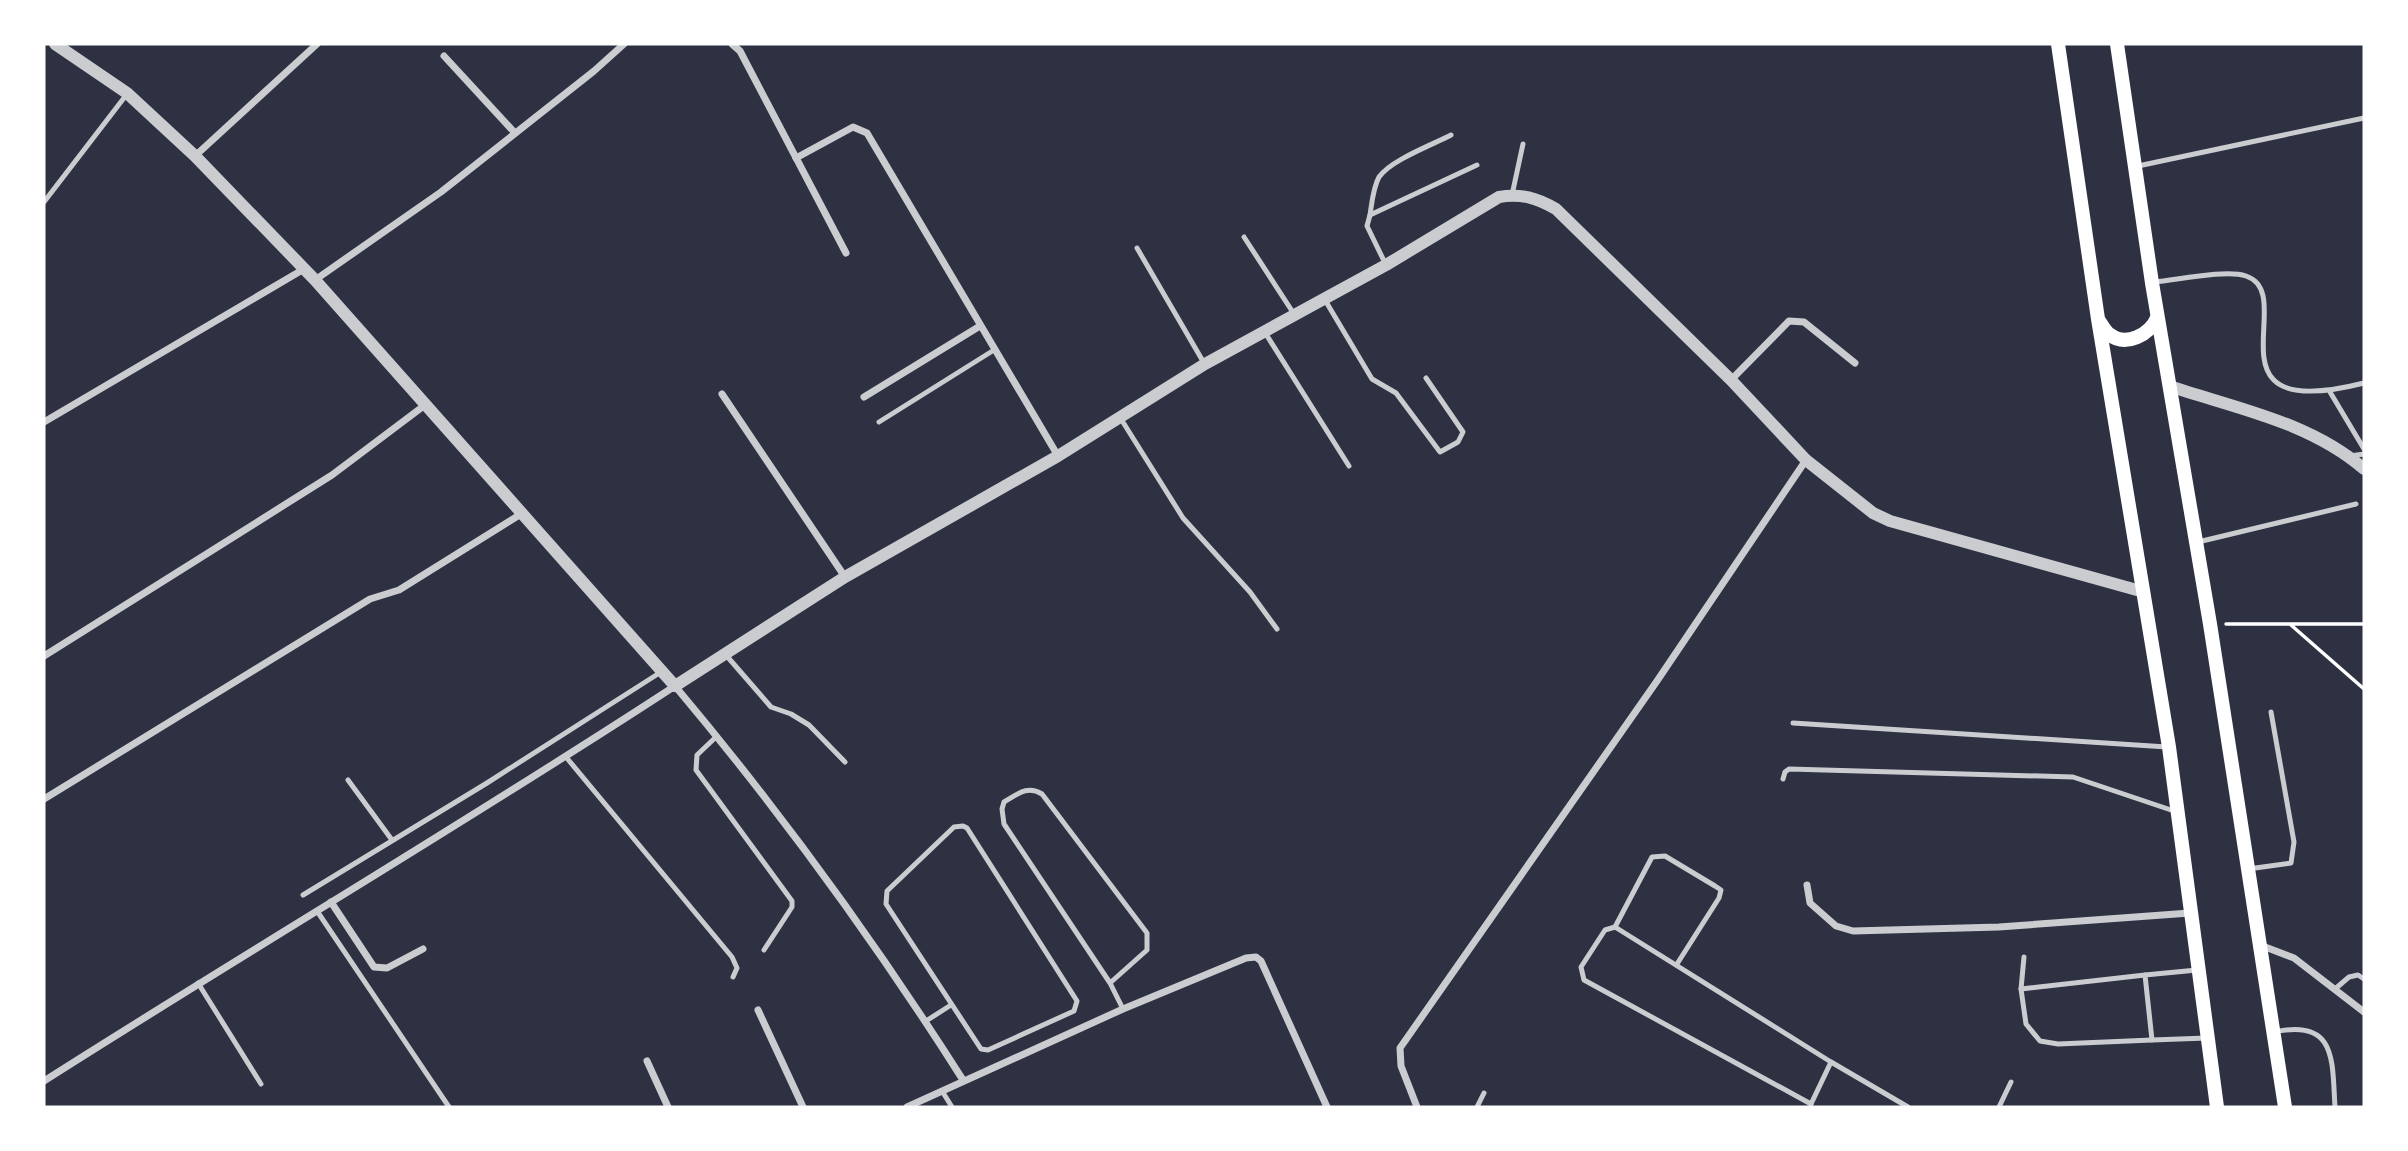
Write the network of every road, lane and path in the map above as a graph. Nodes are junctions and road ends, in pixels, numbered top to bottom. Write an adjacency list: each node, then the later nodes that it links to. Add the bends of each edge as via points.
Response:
1 (55, 44): 8 (street)
2 (317, 44): 13 (street)
3 (624, 44): 10 (street)
4 (732, 44): 14 (street, via 740,51)
5 (2058, 44): 30 (main road)
6 (2120, 44): 16 (main road)
7 (444, 56): 10 (street)
8 (127, 93): 13 (street); 18 (lane)
9 (2364, 118): 16 (lane)
10 (515, 133): 25 (street, via 442,192)
11 (1451, 135): 19 (lane, via 1381,175)
12 (1523, 144): 17 (lane)
13 (195, 156): 24 (street)
14 (796, 158): 22 (street); 31 (street, via 853,127 867,133)
15 (1478, 165): 19 (lane)
16 (2134, 166): 26 (main road)
17 (1512, 195): 23 (street, via 1499,197); 37 (street, via 1529,196 1556,209)
18 (44, 202)
19 (1370, 215): 23 (lane, via 1367,226)
20 (1244, 237): 28 (lane)
21 (1138, 248): 35 (lane)
22 (846, 253)
23 (1386, 265): 27 (street)
24 (304, 269): 25 (street); 45 (street)
25 (315, 280): 43 (street)
26 (2151, 283): 29 (main road); 40 (lane, via 2221,274 2246,276 2264,295 2264,368 2274,381 2299,392)
27 (1324, 297): 28 (street); 36 (lane, via 1372,379 1396,393 1440,453 1458,442 1463,432)
28 (1295, 315): 32 (street)
29 (2157, 318): 30 (main road, via 2153,327 2128,340 2108,334); 39 (main road)
30 (2098, 319): 57 (main road)
31 (980, 326): 33 (street); 42 (street)
32 (1264, 331): 35 (street); 51 (lane)
33 (994, 349): 46 (lane); 48 (street)
34 (1855, 363): 37 (street, via 1804,322 1789,321)
35 (1205, 364): 44 (street)
36 (1426, 378)
37 (1731, 380): 50 (street)
38 (2364, 383): 40 (lane)
39 (2169, 386): 49 (street, via 2309,432); 55 (main road)
40 (2330, 392): 47 (lane)
41 (722, 394): 56 (street)
42 (863, 397)
43 (425, 405): 54 (street); 63 (street, via 332,475)
44 (1120, 418): 48 (street); 61 (lane, via 1183,518)
45 (44, 422)
46 (878, 422)
47 (2364, 452): 49 (lane)
48 (1058, 456): 56 (street)
49 (2350, 457): 52 (street)
50 (1806, 460): 57 (street, via 1873,513 1890,521); 121 (street, via 1400,1048 1401,1066)
51 (1349, 466)
52 (2364, 469)
53 (2356, 504): 55 (lane)
54 (521, 514): 64 (street); 75 (street, via 399,590 370,598)
55 (2195, 543): 58 (main road)
56 (845, 577): 62 (street)
57 (2144, 592): 70 (main road)
58 (2210, 624): 59 (path); 78 (main road)
59 (2290, 624): 60 (path); 66 (path)
60 (2364, 624)
61 (1277, 629)
62 (725, 654): 65 (street); 72 (lane, via 771,706 809,725)
63 (44, 656)
64 (661, 672): 65 (street); 77 (lane)
65 (675, 687): 69 (street); 71 (street)
66 (2364, 689)
67 (2271, 712): 78 (lane, via 2293,856 2291,863)
68 (1793, 723): 70 (lane)
69 (717, 736): 87 (lane, via 697,755 696,770 792,901); 102 (street)
70 (2169, 747): 76 (main road)
71 (566, 757): 81 (street); 92 (lane, via 732,957 737,968)
72 (845, 762)
73 (1783, 779): 76 (lane, via 1789,769 2073,777)
74 (348, 780): 77 (lane)
75 (44, 799)
76 (2177, 812): 83 (main road)
77 (393, 840): 80 (lane)
78 (2248, 869): 85 (main road)
79 (1807, 885): 83 (street, via 1810,903 1836,926 1853,932)
80 (303, 895)
81 (331, 902): 82 (street); 86 (street, via 374,967 387,968)
82 (317, 911): 94 (street); 115 (lane)
83 (2190, 913): 90 (main road)
84 (1615, 928): 89 (lane); 89 (lane, via 1652,857 1665,856 1721,890); 114 (lane, via 1605,930 1581,967 1584,980)
85 (2259, 944): 97 (street, via 2294,958); 103 (main road)
86 (423, 949)
87 (764, 950)
88 (2024, 957): 96 (lane)
89 (1677, 964): 107 (lane)
90 (2198, 970): 91 (lane); 104 (main road)
91 (2145, 975): 96 (lane); 105 (lane)
92 (733, 977)
93 (2364, 979): 97 (lane, via 2349,977)
94 (198, 983): 109 (street); 111 (lane)
95 (1110, 983): 95 (lane, via 1147,950 1147,933 1042,794 1028,789 1004,802 1004,824); 99 (lane)
96 (2021, 989): 105 (lane, via 2026,1024 2040,1041)
97 (2335, 989): 101 (street)
98 (951, 1005): 98 (lane, via 985,1051 1076,1007 1075,996 962,825 954,827 887,891 886,898); 102 (lane)
99 (1123, 1009): 108 (street); 120 (street, via 1256,957)
100 (758, 1010): 117 (street)
101 (2364, 1012)
102 (926, 1021): 108 (street)
103 (2273, 1032): 126 (main road); 127 (lane, via 2293,1027 2310,1030 2325,1042 2331,1054)
104 (2207, 1038): 105 (lane); 125 (main road)
105 (2152, 1040)
106 (647, 1061): 116 (street)
107 (1831, 1062): 114 (lane); 123 (lane)
108 (963, 1080): 112 (street)
109 (44, 1081)
110 (2011, 1082): 124 (lane)
111 (261, 1084)
112 (942, 1091): 118 (street); 119 (lane)
113 (1484, 1093): 122 (lane)
114 (1810, 1106)
115 (449, 1107)
116 (667, 1107)
117 (803, 1107)
118 (907, 1107)
119 (952, 1107)
120 (1327, 1107)
121 (1417, 1107)
122 (1477, 1107)
123 (1908, 1107)
124 (1999, 1107)
125 (2217, 1107)
126 (2285, 1107)
127 (2335, 1107)

